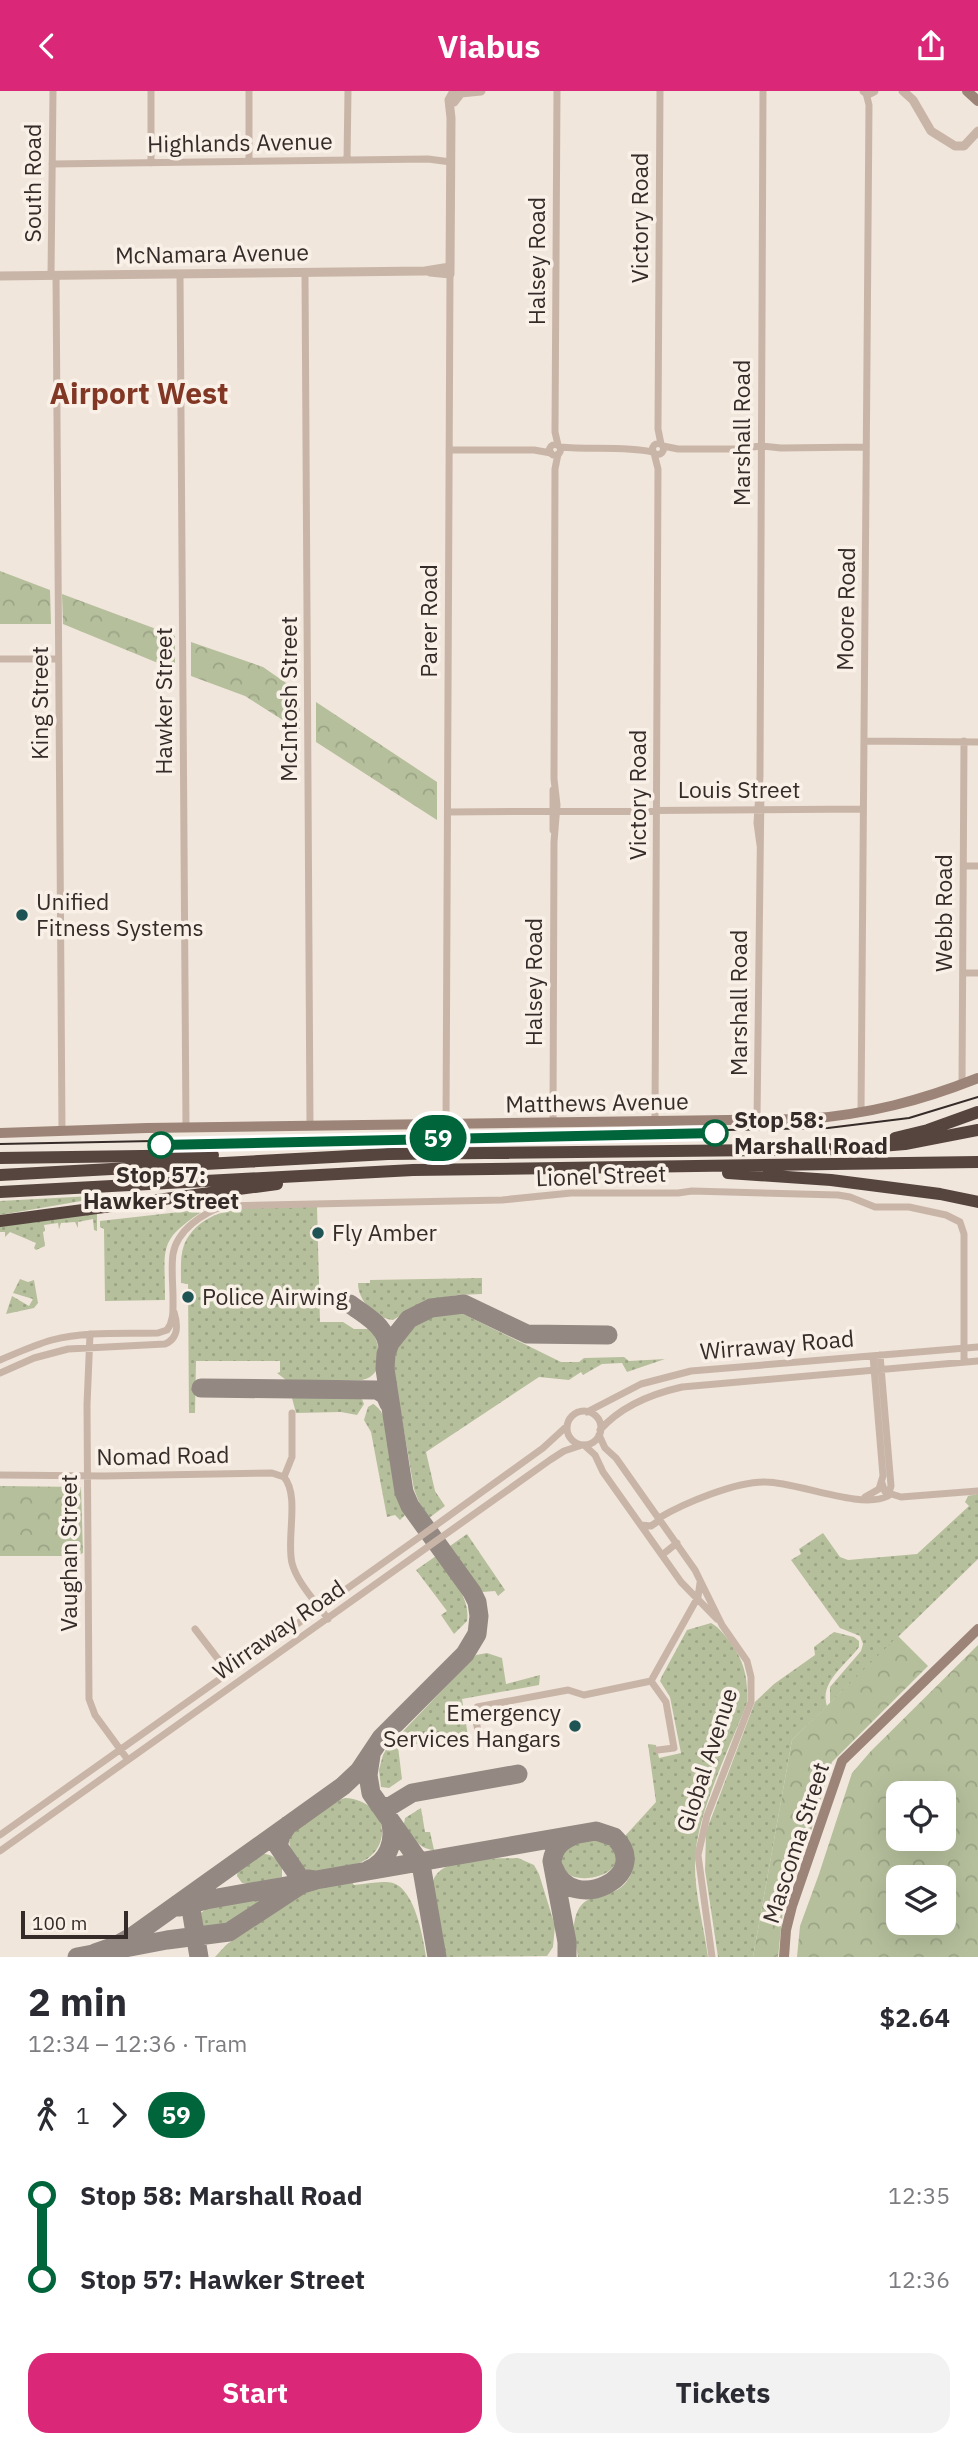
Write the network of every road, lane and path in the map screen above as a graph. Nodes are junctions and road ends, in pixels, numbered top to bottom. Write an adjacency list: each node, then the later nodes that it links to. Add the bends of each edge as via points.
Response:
1 (53, 91): 19 (street, South Road)
2 (151, 91): 18 (street)
3 (249, 91): 17 (street)
4 (348, 91): 16 (street)
5 (481, 91): 11 (street)
6 (557, 91): 29 (street, Halsey Road)
7 (660, 91): 27 (street, Victory Road)
8 (762, 91): 26 (street, Marshall Road)
9 (904, 91): 14 (street, via 934,134 958,147)
10 (967, 91): 13 (main road)
11 (457, 92): 15 (street, Parer Road, via 451,118)
12 (869, 92): 25 (street, Moore Road)
13 (978, 101)
14 (976, 135)
15 (451, 159): 16 (street, Highlands Avenue); 20 (street, Parer Road)
16 (347, 160): 17 (street, Highlands Avenue)
17 (249, 161): 18 (street, Highlands Avenue)
18 (151, 163): 19 (street, Highlands Avenue)
19 (52, 164): 23 (street, South Road)
20 (450, 270): 21 (street, McNamara Avenue); 28 (street, Parer Road)
21 (305, 273): 22 (street, McNamara Avenue); 52 (street, McIntosh Street)
22 (180, 274): 23 (street, McNamara Avenue); 53 (street, Hawker Street)
23 (54, 275): 24 (street, McNamara Avenue); 31 (street, King Street)
24 (0, 276)
25 (866, 447): 26 (street); 32 (street, Moore Road)
26 (761, 448): 27 (street); 35 (street, Marshall Road)
27 (658, 449): 29 (street); 37 (street, Victory Road)
28 (449, 450): 29 (street); 39 (street, Parer Road)
29 (555, 450): 38 (street, Halsey Road)
30 (0, 659): 31 (street)
31 (58, 659): 55 (street, King Street)
32 (864, 741): 33 (street); 36 (street, Moore Road)
33 (964, 741): 34 (street); 40 (street, Webb Road)
34 (978, 742)
35 (760, 809): 36 (street, Louis Street); 37 (street, Louis Street); 48 (street, Marshall Road)
36 (863, 809): 47 (street, Moore Road)
37 (657, 810): 38 (street, Louis Street); 49 (street, Victory Road)
38 (554, 811): 39 (street, Louis Street); 50 (street, Halsey Road)
39 (447, 812): 51 (street, Parer Road)
40 (964, 866): 41 (street); 42 (street, Webb Road)
41 (978, 866)
42 (963, 973): 43 (street); 45 (street, Webb Road)
43 (978, 973)
44 (978, 1078): 45 (main road, Matthews Avenue)
45 (962, 1085): 47 (main road, Matthews Avenue, via 911,1103)
46 (978, 1112): 57 (highway, via 886,1140)
47 (861, 1113): 48 (main road, Matthews Avenue)
48 (757, 1120): 49 (main road, Matthews Avenue)
49 (655, 1121): 50 (main road, Matthews Avenue)
50 (553, 1122): 51 (main road, Matthews Avenue)
51 (446, 1124): 52 (main road, Matthews Avenue)
52 (310, 1126): 53 (main road, Matthews Avenue)
53 (186, 1128): 55 (main road, Matthews Avenue)
54 (978, 1130): 57 (highway, via 905,1144)
55 (62, 1131): 56 (main road, Matthews Avenue)
56 (0, 1133)
57 (770, 1151): 58 (highway)
58 (387, 1154): 59 (highway); 63 (highway)
59 (0, 1158)
60 (978, 1162): 61 (highway)
61 (602, 1168): 62 (highway); 65 (highway, via 831,1180)
62 (389, 1171): 64 (highway); 66 (highway)
63 (0, 1175)
64 (0, 1192)
65 (978, 1202)
66 (0, 1221)
67 (173, 1308): 68 (street, via 169,1327 163,1332); 69 (street, Lionel Street, via 176,1333 167,1343); 71 (street, Lionel Street, via 177,1242 203,1216 230,1205 502,1201 571,1193 692,1191 838,1195 876,1208 913,1208 959,1221 964,1230)
68 (90, 1334): 69 (street, Vaughan Street); 73 (street, via 50,1341)
69 (88, 1346): 78 (street, Lionel Street, via 42,1356); 87 (street, Vaughan Street)
70 (978, 1347): 71 (street, Wirraway Road)
71 (962, 1348): 72 (street, Wirraway Road); 75 (street, Lionel Street)
72 (877, 1356): 76 (street, Wirraway Road); 77 (street)
73 (0, 1360)
74 (978, 1361): 75 (street, Wirraway Road)
75 (964, 1362): 77 (street, Wirraway Road)
76 (717, 1369): 79 (street); 80 (street, Wirraway Road, via 641,1384)
77 (878, 1369): 79 (street, Wirraway Road); 85 (street)
78 (0, 1373)
79 (718, 1383): 83 (street, Wirraway Road, via 655,1394 626,1407)
80 (587, 1412): 82 (street, via 573,1415); 83 (street, via 596,1417)
81 (292, 1413): 88 (street, via 292,1457)
82 (567, 1426): 84 (street, via 570,1438); 93 (street, Wirraway Road)
83 (599, 1433): 84 (street, via 593,1442); 95 (street, Global Avenue, via 604,1447)
84 (583, 1445): 94 (street, Wirraway Road, via 559,1454); 96 (street, Global Avenue, via 595,1455)
85 (886, 1462): 89 (street); 91 (street)
86 (0, 1475): 87 (street, Nomad Road)
87 (87, 1476): 88 (street, Nomad Road, via 272,1473); 109 (street, Vaughan Street, via 89,1699)
88 (284, 1477): 101 (street, via 291,1492 292,1565)
89 (882, 1483): 91 (street); 92 (street, via 871,1495)
90 (978, 1491): 91 (street)
91 (890, 1494): 92 (street, via 877,1500)
92 (854, 1498): 95 (street, via 761,1482 680,1506)
93 (465, 1504): 94 (street); 101 (street, Wirraway Road)
94 (473, 1515): 102 (street, Wirraway Road)
95 (659, 1519): 96 (street, via 651,1526); 97 (street, Global Avenue)
96 (641, 1525): 98 (street, Global Avenue)
97 (677, 1543): 98 (street); 99 (street, Global Avenue)
98 (662, 1555): 100 (street, Global Avenue)
99 (700, 1580): 100 (street); 103 (street, Global Avenue)
100 (696, 1599): 103 (street, Global Avenue); 107 (street)
101 (320, 1607): 102 (street); 106 (street, Wirraway Road)
102 (328, 1619): 111 (street, Wirraway Road)
103 (722, 1625): 116 (street, Global Avenue, via 747,1661 752,1690 707,1816 698,1855)
104 (195, 1629): 106 (street)
105 (978, 1629): 117 (main road, Mascoma Street, via 842,1761 792,1906)
106 (228, 1672): 109 (street, Wirraway Road)
107 (651, 1681): 108 (street, via 584,1695 568,1690 477,1707); 110 (street, via 665,1700 674,1748)
108 (480, 1741)
109 (120, 1749): 111 (street, Vaughan Street); 112 (street, Wirraway Road)
110 (658, 1750)
111 (128, 1760): 114 (street, Wirraway Road)
112 (10, 1827): 113 (street, Wirraway Road); 114 (street)
113 (0, 1835)
114 (18, 1839): 115 (street, Wirraway Road)
115 (0, 1851)
116 (712, 1957)
117 (784, 1957)

